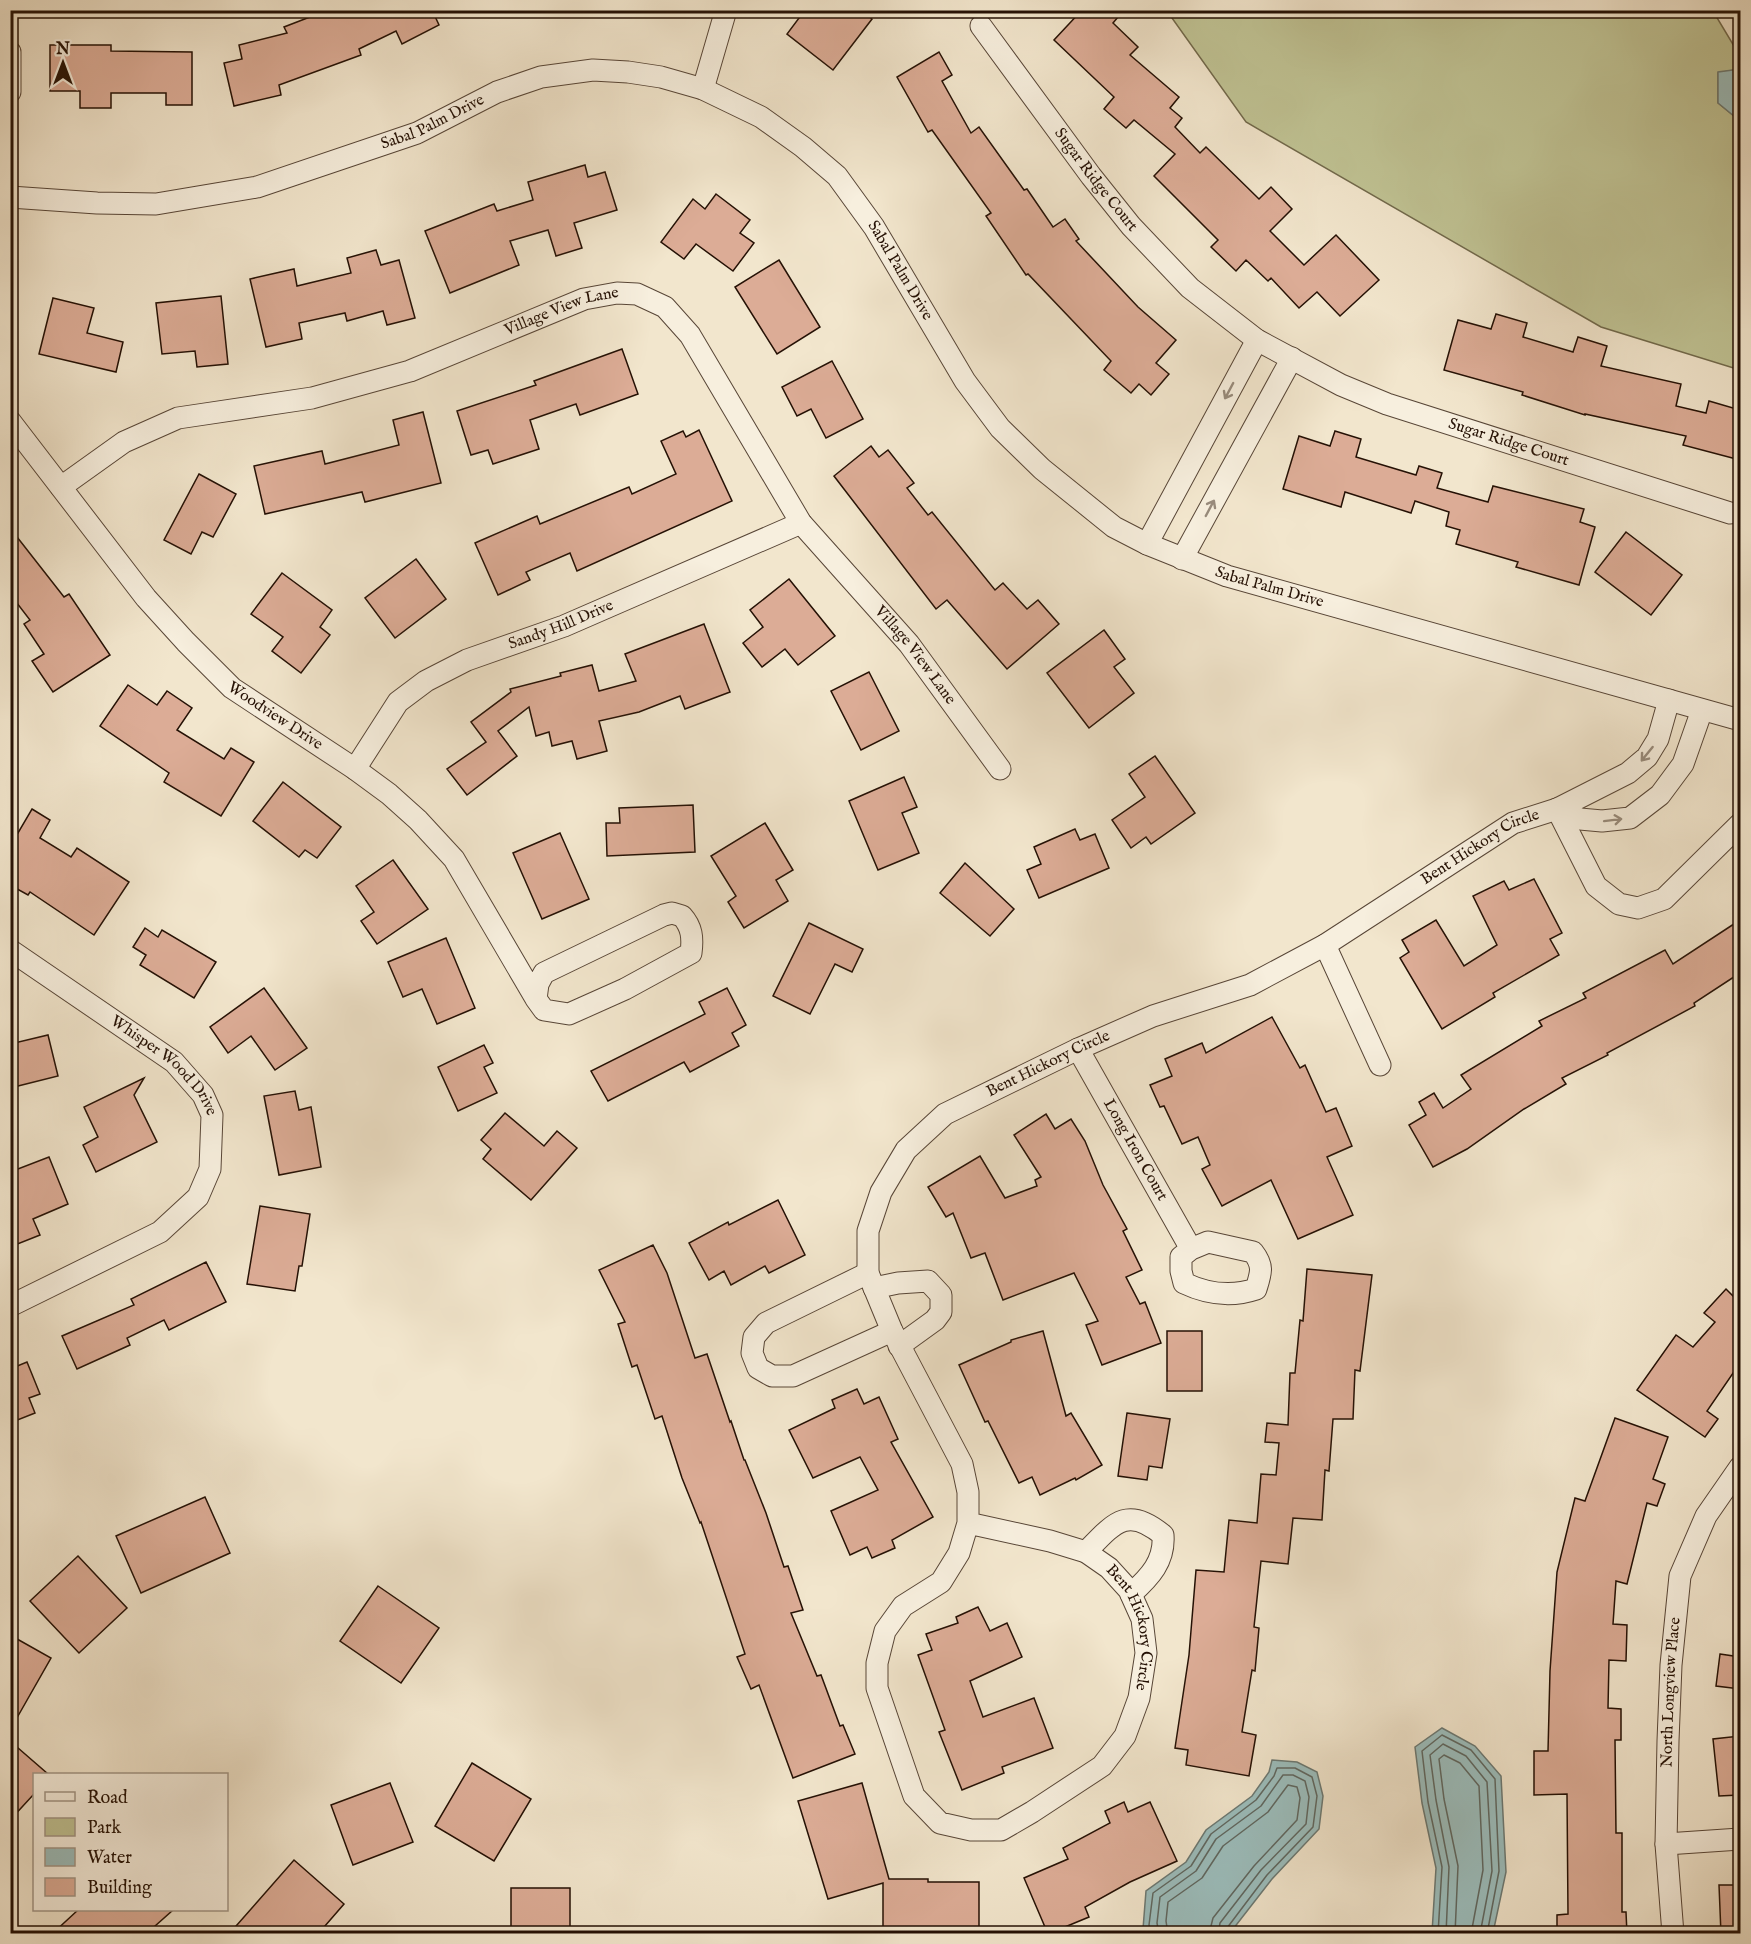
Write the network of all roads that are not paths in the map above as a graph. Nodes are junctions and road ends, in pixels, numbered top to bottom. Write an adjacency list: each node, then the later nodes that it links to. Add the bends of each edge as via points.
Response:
1 (726, 10): 4 (street)
2 (981, 26): 7 (street, Sugar Ridge Court, via 1131,226 1190,288)
3 (10, 52): 5 (street)
4 (703, 89): 6 (street, Sabal Palm Drive, via 661,76 628,72 593,70 541,77 497,92 417,133 257,187 156,204); 13 (street, Sabal Palm Drive, via 761,117 837,176 874,227 965,381 1000,428 1042,469 1114,526)
5 (10, 92)
6 (10, 197)
7 (1257, 340): 8 (street, Sugar Ridge Court); 13 (street, one-way to 13)
8 (1292, 358): 11 (street, Sugar Ridge Court, via 1387,404); 14 (street, one-way to 8)
9 (12, 420): 10 (street, Woodview Drive)
10 (61, 487): 12 (street, Village View Lane, via 124,442 178,418 312,398 410,371 584,299 617,293 637,294 665,306 690,335); 18 (street, Woodview Drive, via 146,598 232,688)
11 (1730, 513)
12 (801, 523): 18 (street, Sandy Hill Drive, via 564,626 467,660 426,681 398,702); 19 (street, Village View Lane, via 909,644)
13 (1147, 544): 14 (street, Sabal Palm Drive)
14 (1182, 559): 15 (street, Sabal Palm Drive, via 1278,591)
15 (1669, 700): 16 (street, Sabal Palm Drive); 20 (street, Bent Hickory Circle, one-way to 20, via 1658,739 1647,757 1628,773)
16 (1702, 710): 17 (street, Sabal Palm Drive); 20 (street, Bent Hickory Circle, one-way to 16, via 1580,819 1602,822 1629,818 1660,795 1683,764)
17 (1740, 720)
18 (355, 769): 24 (street, Woodview Drive, via 418,820 454,859)
19 (1000, 769)
20 (1557, 809): 21 (street, via 1596,886 1619,904 1638,908 1664,899); 22 (street, Bent Hickory Circle, via 1514,823)
21 (1740, 824)
22 (1325, 945): 25 (street, Bent Hickory Circle, via 1250,985 1153,1016); 26 (street)
23 (10, 950): 29 (street, Whisper Wood Drive, via 174,1062 203,1095 212,1115 210,1169 198,1197 160,1232)
24 (536, 999): 24 (street, via 537,984 544,974 664,915 682,916 690,928 691,953 625,989 569,1014 544,1010)
25 (1078, 1049): 27 (street, Long Iron Court); 28 (street, Bent Hickory Circle, via 945,1114 906,1150 881,1192 868,1231)
26 (1380, 1065)
27 (1191, 1249)
28 (871, 1280): 30 (street, Bent Hickory Circle); 30 (street, via 928,1281 941,1294 941,1312 934,1320); 30 (street, via 766,1323 754,1337 752,1353 758,1368 772,1376 793,1376)
29 (10, 1306)
30 (896, 1338): 32 (street, Bent Hickory Circle, via 962,1464 969,1492)
31 (1740, 1467): 36 (street, North Longview Place, via 1707,1516 1680,1576 1671,1665)
32 (968, 1523): 33 (street, Bent Hickory Circle); 34 (street, Bent Hickory Circle, via 959,1553 941,1582 903,1606 885,1631 877,1663 877,1688 914,1796 940,1822 971,1830 1001,1830 1102,1766 1125,1736 1139,1698 1146,1653 1142,1619)
33 (1086, 1552): 34 (street, Bent Hickory Circle, via 1109,1568); 34 (street, via 1119,1522 1133,1518 1149,1523 1163,1535 1164,1549 1152,1575)
34 (1131, 1594)
35 (1740, 1839): 36 (street)
36 (1666, 1844): 37 (street, North Longview Place)
37 (1673, 1934)

